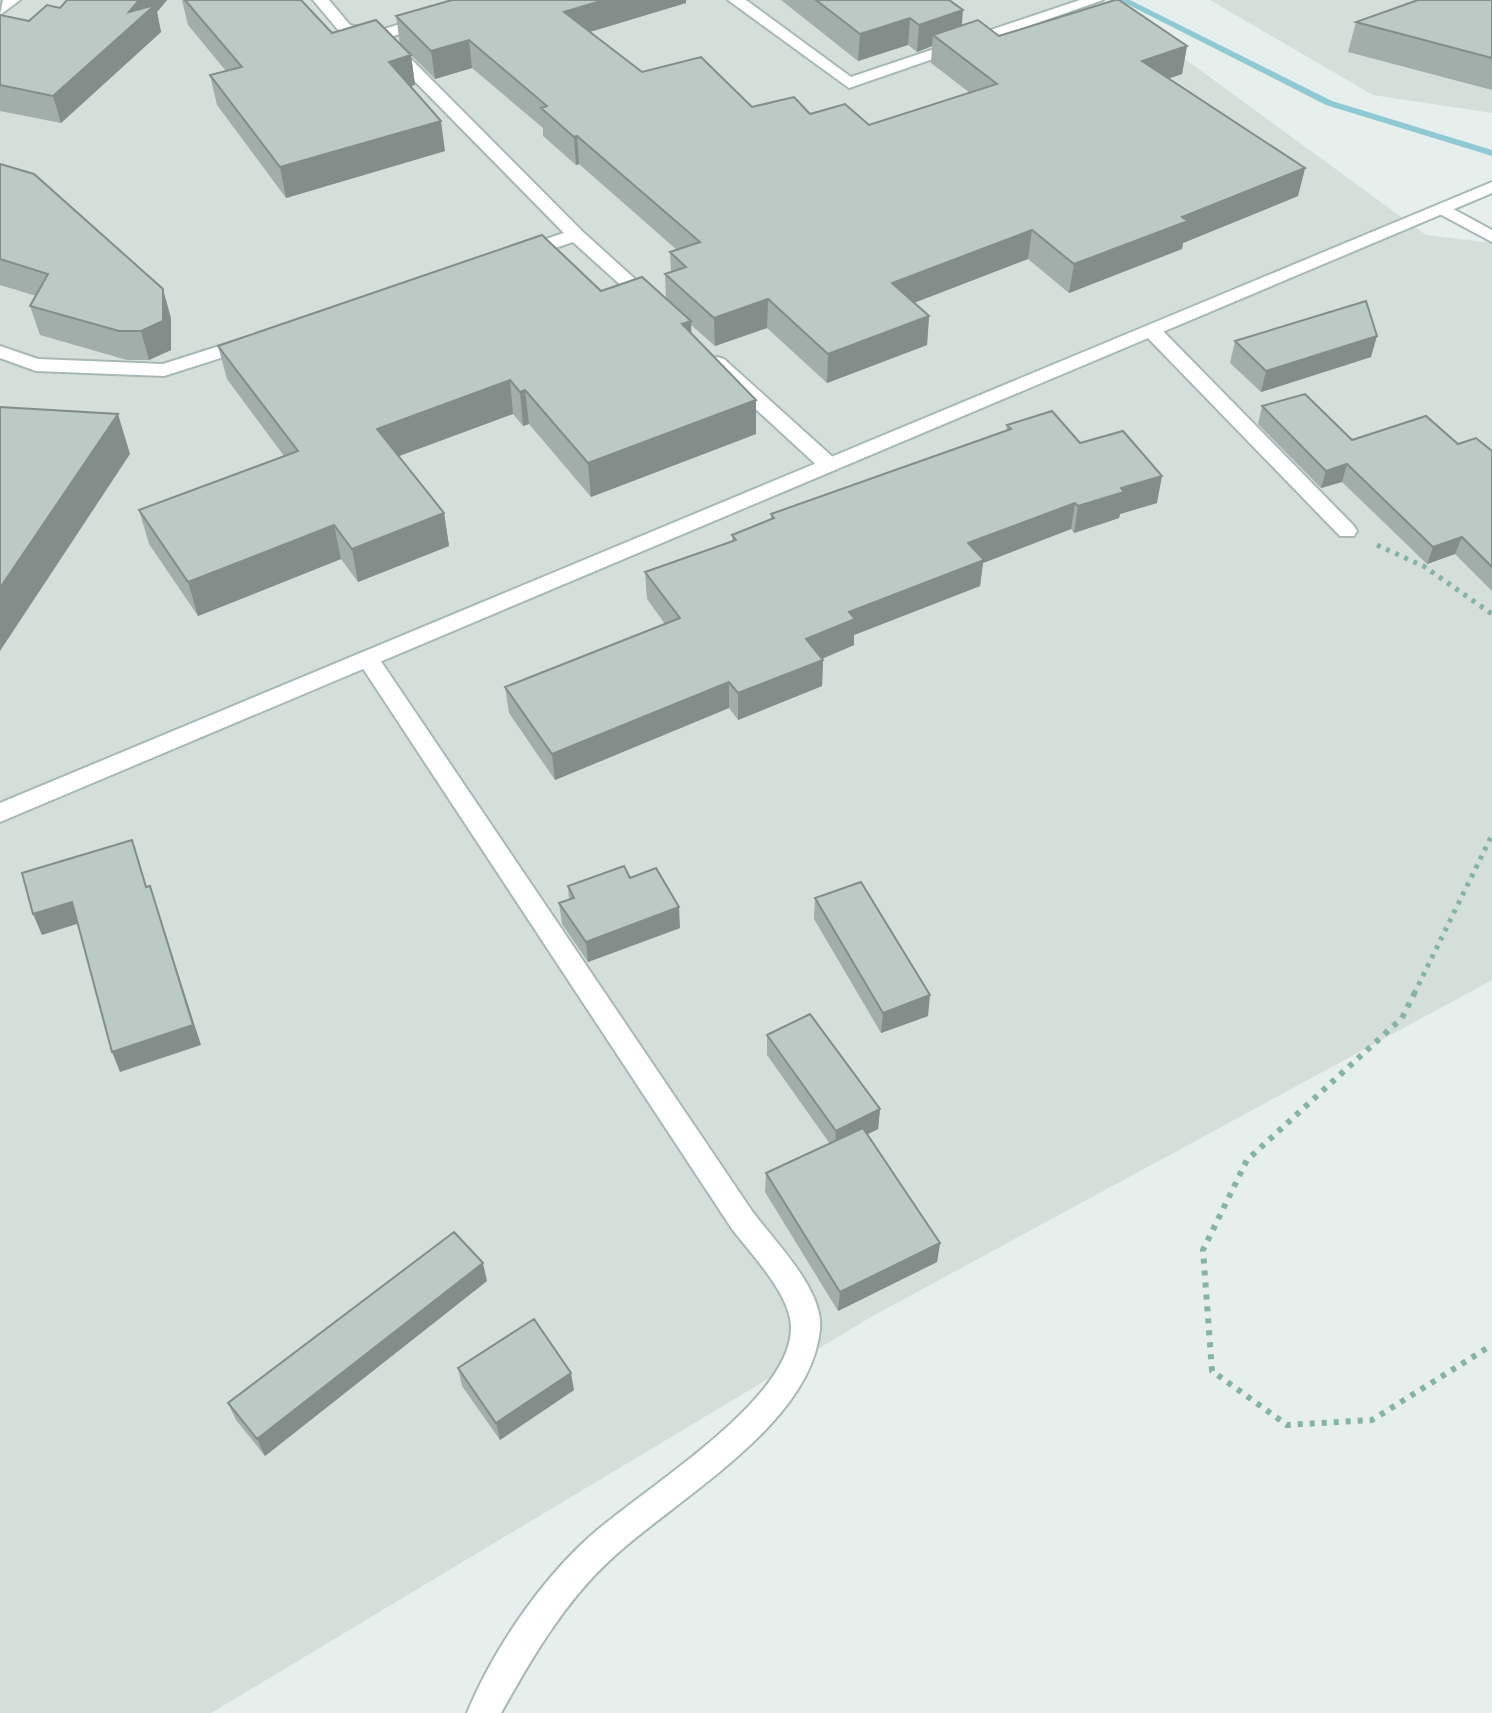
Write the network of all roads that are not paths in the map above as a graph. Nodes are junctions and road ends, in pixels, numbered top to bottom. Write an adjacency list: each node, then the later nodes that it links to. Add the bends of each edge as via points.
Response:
1 (12, 0): 6 (street)
2 (321, 0): 7 (street, via 345,28)
3 (493, 0): 7 (street)
4 (736, 0): 5 (street, via 849,83)
5 (1095, 0)
6 (0, 10)
7 (379, 36): 10 (street)
8 (1492, 187): 9 (street)
9 (1451, 204): 11 (street); 14 (street)
10 (576, 235): 12 (street); 13 (street)
11 (1492, 237)
12 (503, 259)
13 (668, 318)
14 (1151, 330): 18 (street); 19 (street)
15 (267, 336): 17 (street, via 164,370 36,365)
16 (703, 350): 18 (street)
17 (0, 352)
18 (829, 465): 20 (street)
19 (1347, 531)
20 (368, 659): 21 (street); 22 (street, via 742,1220 801,1299 806,1328 793,1375 764,1414 597,1551 535,1622)
21 (0, 813)
22 (483, 1713)

